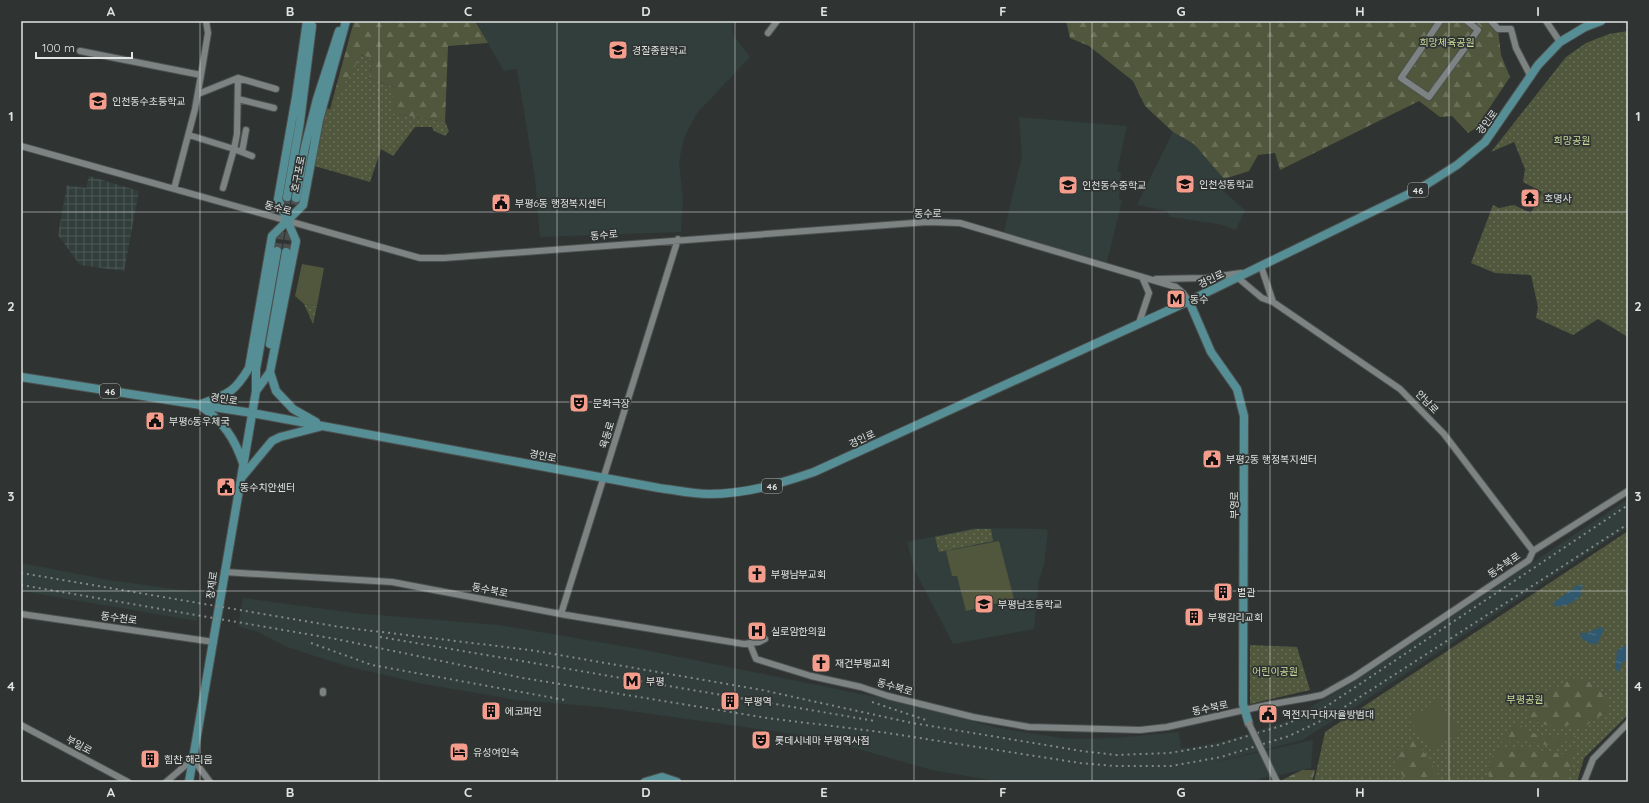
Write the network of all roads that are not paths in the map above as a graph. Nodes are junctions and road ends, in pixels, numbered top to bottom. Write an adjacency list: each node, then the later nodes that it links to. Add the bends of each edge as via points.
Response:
1 (206, 21): 15 (street, via 208,33)
2 (308, 21): 30 (main road, 호구포로, via 278,199)
3 (313, 21): 4 (main road, 호구포로, via 292,198 317,99)
4 (343, 21)
5 (346, 21): 30 (main road, 호구포로, via 319,120 303,205)
6 (777, 21): 12 (street)
7 (1440, 21): 8 (street, via 1401,78 1429,97 1478,30)
8 (1467, 21)
9 (1491, 21): 16 (street, via 1498,29 1511,29 1516,48)
10 (1546, 21): 13 (street)
11 (1602, 21): 13 (main road, 경인로 / 46, via 1585,27)
12 (768, 34)
13 (1560, 42): 16 (main road, 경인로 / 46)
14 (80, 51): 15 (street)
15 (201, 75): 19 (street)
16 (1531, 77): 33 (main road, 경인로 / 46, via 1485,142 1457,165 1421,188)
17 (238, 78): 18 (street); 19 (street); 20 (street)
18 (276, 89)
19 (198, 94): 23 (street)
20 (238, 99): 21 (street); 25 (street)
21 (274, 108)
22 (246, 130): 26 (street)
23 (188, 135): 25 (street); 29 (street)
24 (21, 146): 29 (street, 동수로)
25 (234, 149): 26 (street); 28 (street)
26 (242, 152): 27 (street)
27 (252, 156)
28 (223, 188)
29 (174, 189): 30 (street, 동수로)
30 (287, 221): 31 (street, 동수로, via 420,258); 41 (main road, via 272,236); 42 (main road, via 296,241)
31 (678, 239): 35 (street, 동수로, via 927,222 960,223); 49 (street, 육동로)
32 (282, 251): 44 (main road, 장제로, via 265,372)
33 (1261, 266): 34 (main road, 경인로 / 46); 39 (street)
34 (1246, 273): 36 (main road, 경인로 / 46); 37 (street, via 1206,278)
35 (1142, 277): 37 (street, 동수로); 40 (street, via 1149,293)
36 (1237, 277): 38 (main road, 경인로 / 46); 39 (street, 안남로, via 1262,298)
37 (1149, 279): 38 (street, 동수로, via 1176,287)
38 (1189, 301): 40 (main road, 경인로 / 46); 59 (main road, 부영로, via 1211,352 1237,389 1244,416)
39 (1272, 302): 52 (street, 안남로, via 1400,389 1444,434)
40 (1139, 323): 49 (main road, 경인로 / 46, via 814,472 785,482 748,492 707,494)
41 (249, 368): 44 (main road); 45 (main road, via 238,385 225,395)
42 (270, 372): 44 (main road); 47 (main road, via 276,391 294,409)
43 (21, 377): 45 (main road, 경인로 / 46)
44 (256, 391): 46 (main road, 장제로)
45 (200, 405): 46 (main road, 경인로 / 46); 48 (main road, via 227,430 237,445)
46 (252, 413): 47 (main road, 경인로 / 46); 48 (main road, 장제로)
47 (322, 426): 49 (main road, 경인로 / 46); 50 (main road, via 272,441)
48 (243, 464): 50 (main road, 장제로)
49 (604, 478): 55 (street, 육동로)
50 (241, 479): 53 (main road, 장제로)
51 (1628, 491): 52 (street, 동수북로)
52 (1534, 551): 59 (street, 동수북로, via 1529,560 1343,684 1322,695)
53 (224, 572): 55 (street, 동수북로, via 392,582); 57 (main road, 장제로)
54 (21, 614): 57 (street, 동수천로)
55 (561, 614): 58 (street, 동수북로)
56 (765, 639): 58 (street, 동수북로)
57 (214, 642): 63 (main road, 장제로)
58 (750, 644): 59 (street, 동수북로, via 756,659 811,676 973,717 1029,727 1140,730)
59 (1245, 711): 61 (main road, 부영로)
60 (1628, 723): 71 (street, via 1593,759)
61 (1249, 724): 70 (street, bridge)
62 (21, 725): 64 (street, 부일로)
63 (193, 759): 65 (street); 66 (main road, 장제로); 67 (street)
64 (128, 782)
65 (166, 782)
66 (189, 782)
67 (210, 782)
68 (645, 782): 69 (main road, via 662,777)
69 (677, 782)
70 (1277, 782)
71 (1584, 782)

